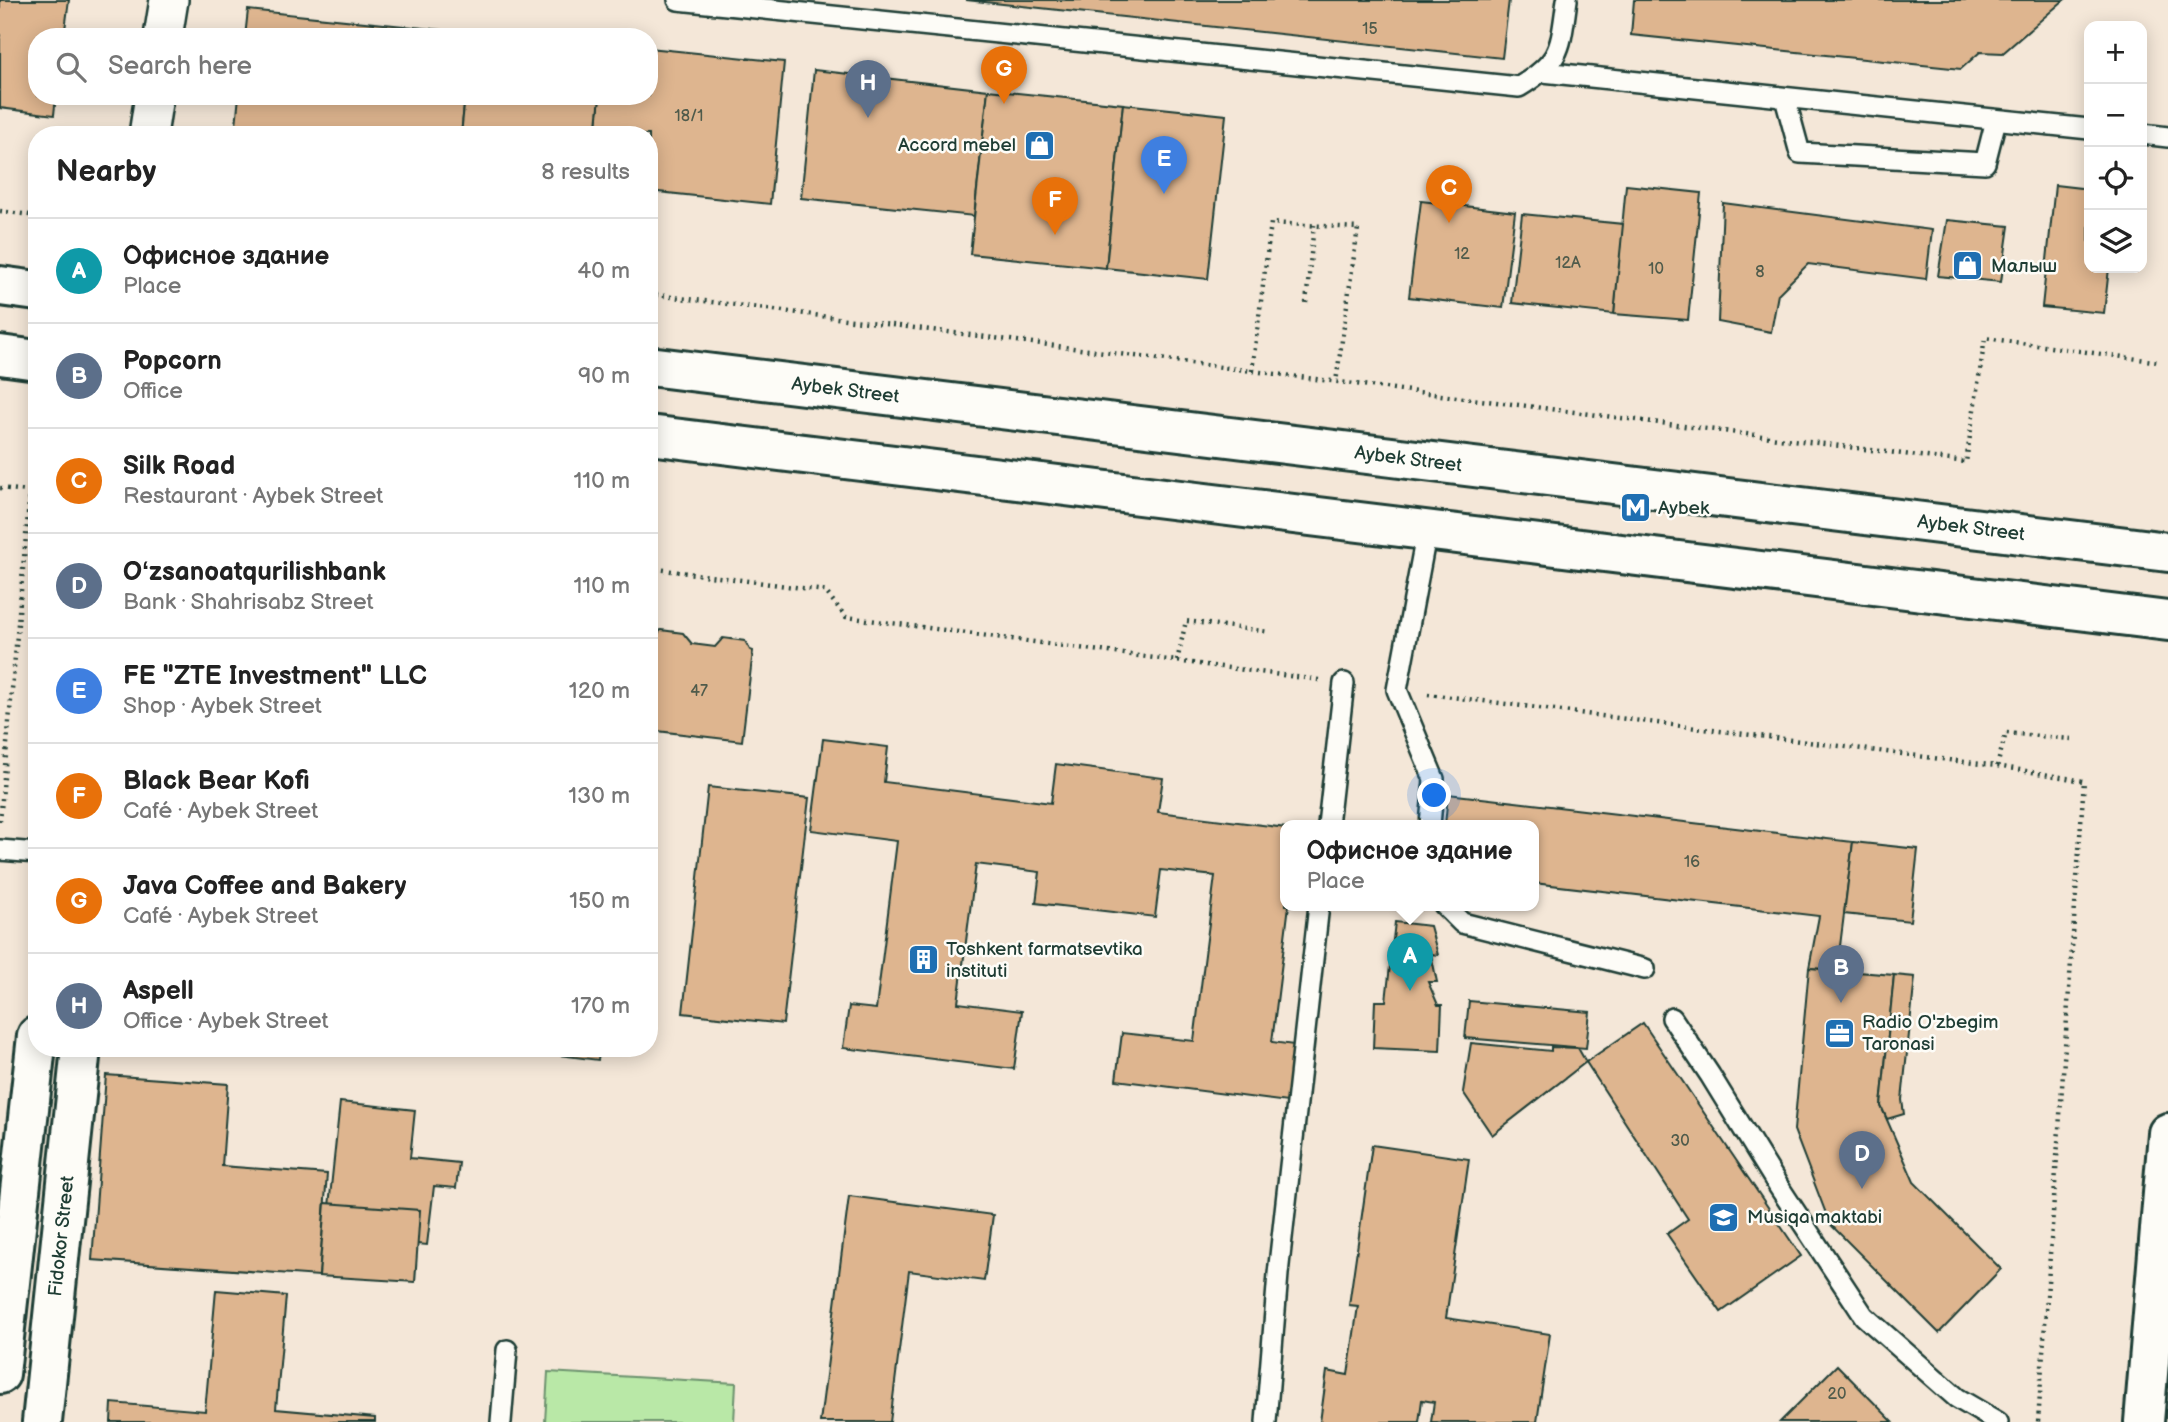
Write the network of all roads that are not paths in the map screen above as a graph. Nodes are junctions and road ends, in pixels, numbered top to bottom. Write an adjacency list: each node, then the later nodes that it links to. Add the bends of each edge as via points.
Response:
1 (169, 0): 4 (street)
2 (678, 0): 5 (lane, via 1519,87)
3 (1567, 0): 5 (lane, via 1560,48)
4 (164, 28)
5 (1543, 72): 6 (lane)
6 (1785, 98): 8 (lane); 8 (lane, via 1800,153 1985,163)
7 (153, 105): 9 (street)
8 (1996, 120): 10 (lane)
9 (149, 126)
10 (2084, 129)
11 (2147, 135): 12 (lane)
12 (2168, 137)
13 (0, 286): 14 (main road)
14 (28, 290)
15 (0, 355): 16 (main road)
16 (28, 359)
17 (658, 367): 20 (main road, Aybek Street)
18 (658, 436): 19 (main road)
19 (1427, 530): 21 (main road); 24 (lane, via 1397,690 1434,779)
20 (2168, 552)
21 (2168, 621)
22 (1344, 683): 23 (lane)
23 (1329, 820)
24 (1430, 820)
25 (0, 850): 26 (lane)
26 (28, 852)
27 (1318, 911): 38 (lane)
28 (1450, 911): 29 (lane, via 1462,923)
29 (1645, 969)
30 (1672, 1018): 39 (lane, via 1864,1316 1957,1398)
31 (35, 1057): 35 (main road)
32 (79, 1057): 36 (main road, Fidokor Street)
33 (2168, 1133): 40 (main road)
34 (507, 1350): 37 (lane)
35 (0, 1374)
36 (42, 1422)
37 (501, 1422)
38 (1266, 1422)
39 (1998, 1422)
40 (2144, 1422)

